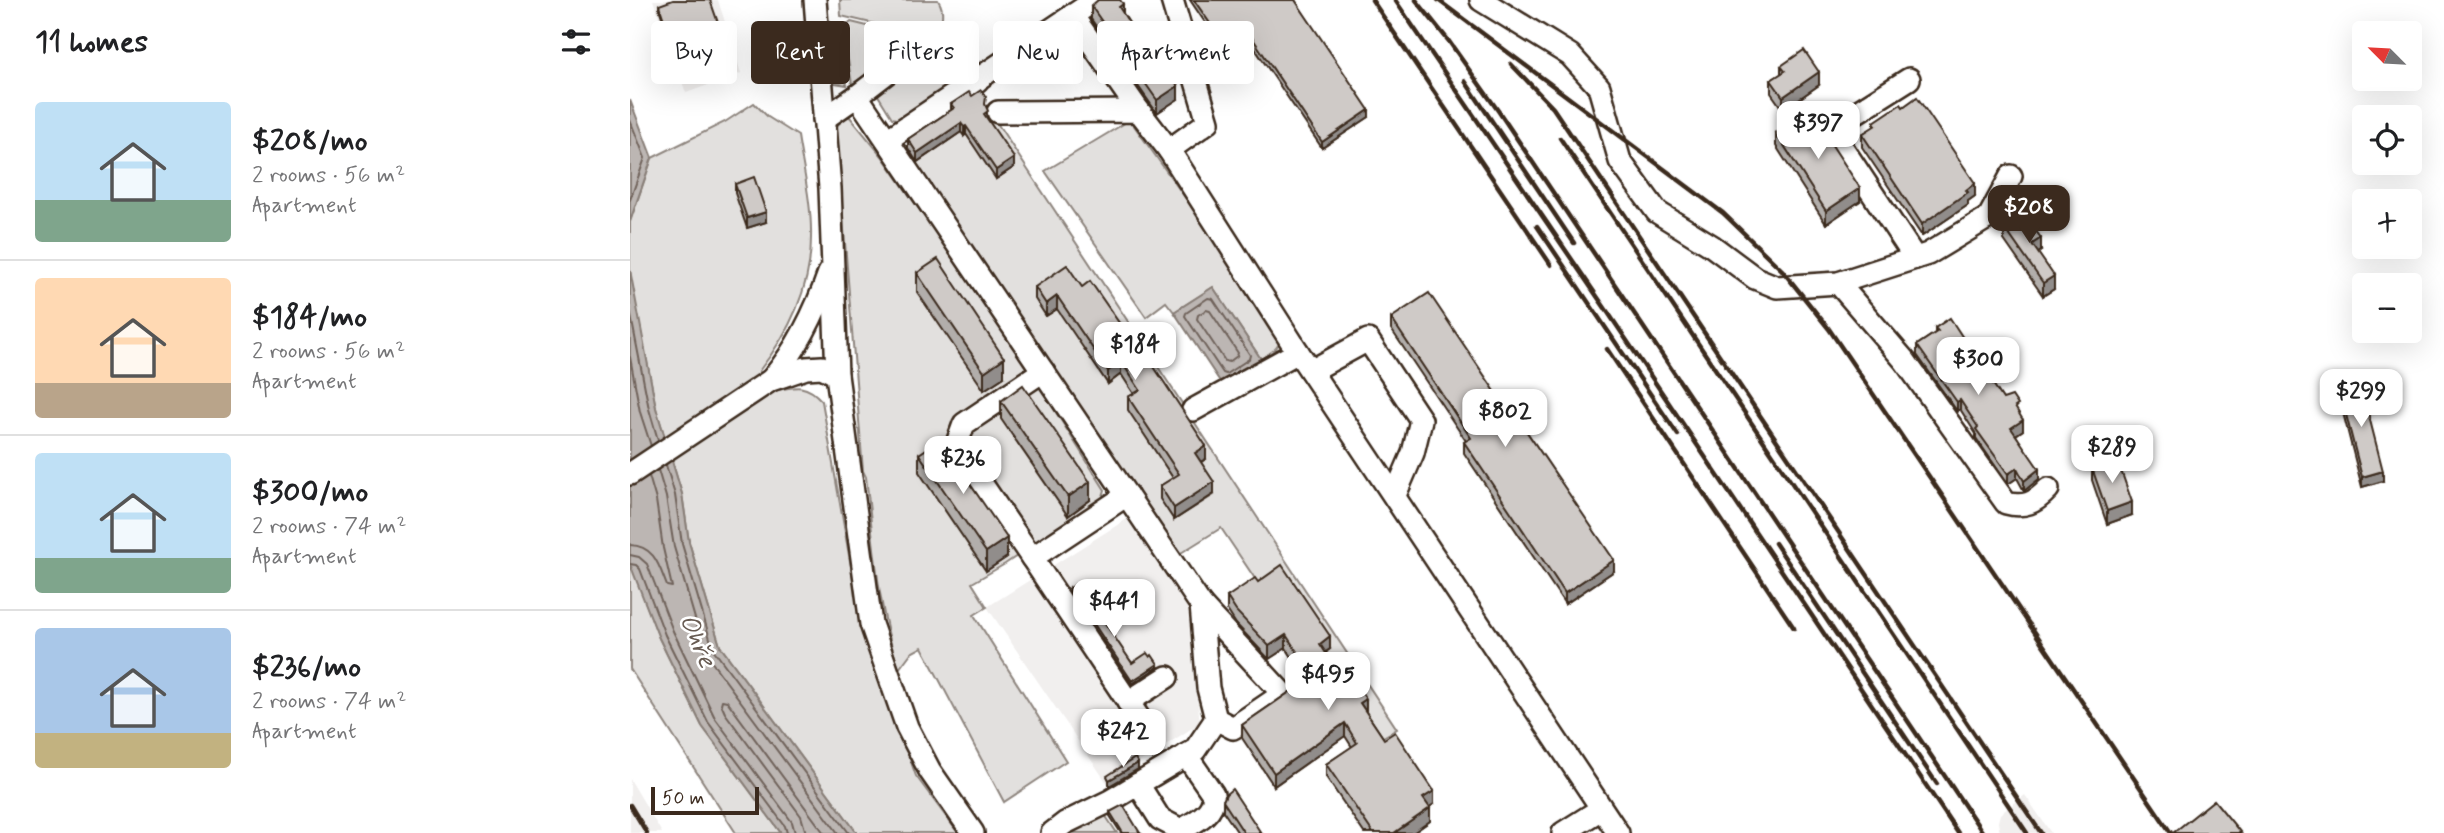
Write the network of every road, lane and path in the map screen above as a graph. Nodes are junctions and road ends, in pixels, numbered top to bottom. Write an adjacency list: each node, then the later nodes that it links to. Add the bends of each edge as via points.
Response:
1 (815, 0): 11 (street)
2 (1172, 0): 13 (street, via 1208,122)
3 (1481, 0): 17 (street, via 1570,55 1599,87 1620,161 1657,212 1755,278 1777,287)
4 (1909, 79): 15 (street, via 1830,129)
5 (979, 80): 9 (street, via 1080,10)
6 (873, 84): 8 (street)
7 (972, 84): 12 (street)
8 (857, 96): 11 (street); 12 (street)
9 (1139, 111): 10 (street); 13 (street)
10 (998, 112)
11 (824, 119): 16 (street)
12 (887, 140): 19 (street)
13 (1169, 150): 18 (street)
14 (2011, 176): 15 (street, via 1989,217)
15 (1915, 258): 17 (street)
16 (832, 264): 21 (street); 22 (street, via 791,355)
17 (1838, 283): 25 (street, via 1905,361 2006,503 2021,507)
18 (1298, 352): 20 (street); 23 (street)
19 (1043, 371): 26 (street); 28 (street, via 964,424 956,446)
20 (1311, 371): 27 (street); 27 (street, via 1368,340 1421,420)
21 (837, 375): 22 (street, via 822,367 806,368); 38 (street, via 871,624 907,727 930,771)
22 (769, 381): 24 (street)
23 (1193, 410)
24 (630, 474)
25 (2048, 489)
26 (1127, 495): 28 (street); 29 (street)
27 (1395, 495): 36 (street)
28 (1032, 558): 31 (street)
29 (1201, 605): 32 (street, via 1208,688); 32 (street, via 1283,694 1233,728)
30 (1167, 677): 31 (street)
31 (1128, 702): 33 (street)
32 (1216, 719): 34 (street, via 1201,743)
33 (1145, 727)
34 (1186, 755): 35 (street); 37 (street, via 1214,800 1210,809)
35 (1138, 784): 37 (street, via 1160,819); 39 (street)
36 (1601, 809): 40 (street); 41 (street)
37 (1182, 831)
38 (973, 833)
39 (1052, 833)
40 (1563, 833)
41 (1618, 833)

